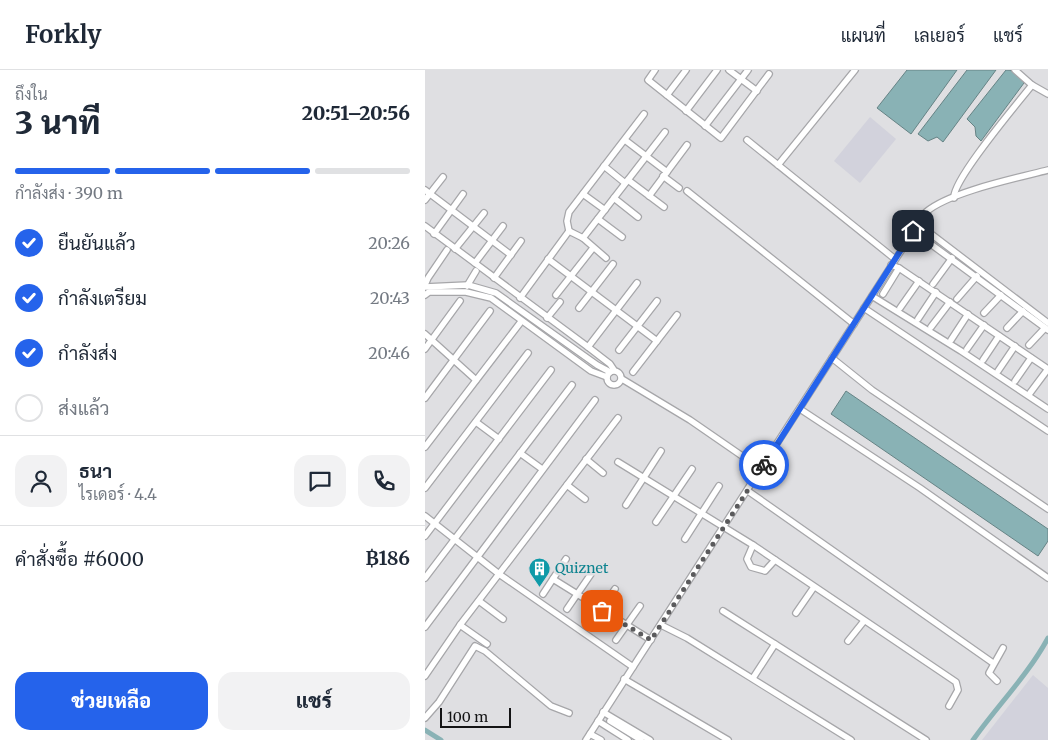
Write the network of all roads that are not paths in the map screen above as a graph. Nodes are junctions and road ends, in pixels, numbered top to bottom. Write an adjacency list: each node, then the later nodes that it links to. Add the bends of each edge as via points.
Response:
1 (655, 70): 13 (street, via 648,80)
2 (686, 70): 13 (street)
3 (717, 70): 14 (street)
4 (729, 70): 9 (street)
5 (748, 70): 9 (street)
6 (855, 70): 22 (street)
7 (1015, 70): 10 (street)
8 (769, 74): 11 (street)
9 (741, 79): 11 (street); 16 (street)
10 (1031, 85): 12 (street); 35 (street, via 971,164 955,190)
11 (757, 91): 16 (street, via 721,138)
12 (1048, 94)
13 (667, 95): 14 (street)
14 (686, 111): 16 (street)
15 (644, 114): 18 (street)
16 (705, 126)
17 (665, 132): 21 (street)
18 (625, 140): 21 (street); 23 (street)
19 (747, 140): 22 (street)
20 (687, 145): 25 (street)
21 (646, 156): 25 (street); 27 (street)
22 (778, 165): 61 (street)
23 (604, 166): 27 (street); 32 (street)
24 (1047, 171): 35 (street)
25 (665, 174): 28 (street); 33 (street)
26 (443, 177): 30 (street)
27 (627, 181): 33 (street); 34 (street)
28 (679, 188)
29 (687, 191): 101 (street)
30 (427, 192): 36 (street); 38 (street)
31 (463, 194): 38 (street)
32 (583, 194): 39 (street); 47 (street, via 567,216)
33 (649, 196): 37 (street)
34 (614, 198): 39 (street); 41 (street)
35 (954, 198): 43 (street, via 933,206)
36 (425, 200)
37 (664, 207)
38 (452, 210): 45 (street); 49 (street)
39 (605, 210): 42 (street)
40 (484, 213): 45 (street)
41 (638, 217)
42 (598, 219): 50 (street); 51 (street)
43 (918, 224): 48 (street); 105 (street)
44 (425, 226): 49 (street)
45 (473, 226): 52 (street); 55 (street)
46 (503, 226): 52 (street)
47 (569, 231): 51 (street); 60 (street)
48 (913, 231): 59 (street); 61 (street)
49 (434, 234): 55 (street)
50 (622, 237)
51 (583, 238): 54 (street)
52 (491, 240): 57 (street); 62 (street)
53 (521, 241): 57 (street)
54 (593, 248): 58 (street); 66 (street)
55 (455, 249): 62 (street)
56 (447, 250): 73 (street, via 427,278)
57 (511, 256): 68 (street)
58 (606, 258)
59 (952, 258): 67 (street); 71 (street)
60 (548, 259): 66 (street); 81 (street)
61 (893, 262): 64 (street); 80 (street)
62 (475, 263): 68 (street)
63 (613, 264): 75 (street)
64 (899, 268): 69 (street); 77 (street)
65 (476, 271): 72 (street)
66 (571, 276): 75 (street); 78 (street)
67 (977, 276): 79 (street); 82 (street)
68 (494, 278): 81 (street)
69 (919, 281): 76 (street); 89 (street)
70 (637, 283): 90 (street)
71 (933, 284)
72 (468, 285): 73 (street); 74 (street); 96 (street, via 496,293)
73 (425, 290): 74 (street)
74 (466, 292): 100 (street, via 491,298)
75 (592, 292): 87 (street); 90 (street)
76 (936, 292): 86 (street); 98 (street)
77 (883, 294)
78 (556, 295)
79 (1001, 295): 92 (street); 93 (street)
80 (872, 296): 88 (street); 137 (street)
81 (520, 298): 97 (street)
82 (957, 299)
83 (460, 301): 109 (street)
84 (657, 301): 103 (street)
85 (560, 302): 97 (street)
86 (950, 302): 94 (street); 104 (street)
87 (579, 308)
88 (864, 308): 101 (street); 141 (street)
89 (900, 308)
90 (616, 310): 103 (street); 114 (street)
91 (489, 311): 122 (street)
92 (1023, 311): 105 (street); 106 (street)
93 (984, 313)
94 (968, 314): 102 (street); 110 (street)
95 (677, 315): 111 (street)
96 (532, 318): 100 (street); 119 (street)
97 (547, 318): 114 (street)
98 (918, 318)
99 (520, 323): 131 (street)
100 (528, 324): 124 (street)
101 (854, 324): 120 (street)
102 (984, 325): 108 (street); 116 (street)
103 (638, 326): 111 (street); 117 (street)
104 (931, 327)
105 (1047, 327): 112 (street)
106 (1007, 328)
107 (425, 334): 109 (street)
108 (999, 336): 113 (street); 123 (street)
109 (432, 340): 115 (street); 122 (street)
110 (951, 340)
111 (657, 341): 128 (street)
112 (1029, 345)
113 (1015, 346): 121 (street); 127 (street)
114 (588, 347): 129 (street, via 610,364)
115 (425, 349)
116 (967, 349)
117 (619, 350)
118 (528, 353): 140 (street)
119 (585, 356): 124 (street); 129 (street)
120 (832, 358): 138 (street); 160 (street, via 864,384)
121 (1031, 358): 125 (street); 132 (street)
122 (453, 359): 131 (street); 135 (street)
123 (983, 360)
124 (580, 363): 129 (street, via 591,371)
125 (1048, 369): 134 (street)
126 (551, 370): 142 (street)
127 (999, 371)
128 (633, 372)
129 (610, 373): 130 (street, via 620,372); 130 (street, via 609,383 613,385)
130 (622, 379): 150 (street, via 690,420)
131 (476, 380): 143 (street)
132 (1015, 381)
133 (572, 385): 145 (street)
134 (1030, 393)
135 (425, 398)
136 (595, 400): 148 (street)
137 (1047, 405)
138 (800, 408): 150 (street); 176 (street)
139 (618, 418): 146 (street)
140 (476, 422): 142 (street); 155 (street)
141 (1048, 431)
142 (499, 439): 164 (street)
143 (425, 447)
144 (661, 451): 152 (street)
145 (520, 453): 148 (street); 167 (street)
146 (586, 460): 151 (street); 153 (street)
147 (618, 462): 152 (street)
148 (542, 469): 170 (street)
149 (692, 469): 157 (street)
150 (761, 469): 156 (street)
151 (603, 472)
152 (643, 478): 157 (street); 159 (street)
153 (567, 485): 158 (street); 173 (street)
154 (719, 486): 161 (street)
155 (425, 488)
156 (748, 491): 165 (street); 201 (street)
157 (674, 496): 161 (street); 163 (street)
158 (585, 499)
159 (626, 505)
160 (1048, 509)
161 (702, 513): 165 (street); 168 (street)
162 (425, 516): 164 (street)
163 (656, 522)
164 (435, 523): 166 (street); 167 (street)
165 (724, 528): 169 (street); 192 (street)
166 (425, 536)
167 (455, 539): 170 (street); 175 (street)
168 (685, 539)
169 (753, 546): 172 (street); 172 (street, via 747,559 751,567 765,571)
170 (477, 557): 173 (street); 194 (street)
171 (566, 559): 177 (street)
172 (775, 560): 178 (street)
173 (499, 574): 182 (street); 202 (street)
174 (591, 574): 181 (street)
175 (425, 578)
176 (1048, 578)
177 (553, 579): 180 (street); 181 (street)
178 (814, 587): 187 (street); 189 (street)
179 (615, 589): 185 (street)
180 (543, 594)
181 (577, 595): 184 (street); 185 (street)
182 (479, 601): 188 (street); 190 (street)
183 (640, 606): 193 (street)
184 (567, 609)
185 (602, 611): 191 (street); 193 (street)
186 (723, 611): 199 (street)
187 (796, 613)
188 (503, 619)
189 (864, 621): 197 (street); 207 (street, via 956,682 958,690)
190 (460, 625): 198 (street); 203 (street)
191 (591, 625)
192 (661, 625): 196 (street); 204 (street)
193 (626, 626): 195 (street); 196 (street)
194 (425, 627)
195 (615, 640)
196 (651, 640): 202 (street)
197 (848, 641)
198 (487, 644)
199 (775, 644): 204 (street); 219 (street)
200 (1003, 648): 201 (street)
201 (993, 663): 206 (street, via 989,675)
202 (633, 667): 205 (street)
203 (425, 676)
204 (753, 678): 218 (street)
205 (625, 679): 209 (street); 217 (street)
206 (997, 682)
207 (949, 706)
208 (569, 713): 210 (street, via 551,706 475,646)
209 (601, 716): 211 (street); 214 (street); 215 (street); 216 (street)
210 (425, 718)
211 (590, 734): 212 (street); 213 (street)
212 (586, 740)
213 (601, 740)
214 (629, 740)
215 (641, 740)
216 (650, 740)
217 (728, 740)
218 (851, 740)
219 (926, 740)

